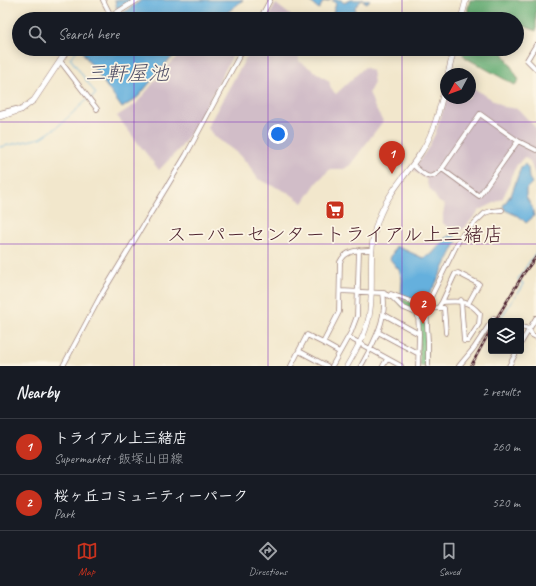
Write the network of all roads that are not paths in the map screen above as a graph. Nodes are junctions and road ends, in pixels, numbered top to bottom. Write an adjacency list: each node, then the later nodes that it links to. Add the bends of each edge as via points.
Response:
1 (103, 0): 5 (street)
2 (137, 0): 6 (main road)
3 (270, 0): 7 (street)
4 (466, 0): 8 (main road)
5 (107, 12)
6 (117, 12)
7 (264, 12)
8 (463, 12)
9 (536, 45): 15 (street, via 527,60)
10 (64, 56): 13 (main road)
11 (239, 56): 56 (street, via 186,154 103,291)
12 (452, 56): 14 (main road)
13 (61, 62): 17 (street); 18 (main road, via 34,100)
14 (449, 68)
15 (536, 69)
16 (440, 104): 23 (main road, via 433,129)
17 (97, 109)
18 (21, 110): 19 (street); 20 (main road)
19 (0, 113)
20 (0, 117)
21 (518, 141): 22 (street); 24 (street, via 479,196); 24 (street, via 480,114)
22 (536, 150)
23 (413, 165): 24 (street, via 429,177 433,177); 27 (main road, via 382,209)
24 (442, 169)
25 (502, 210): 35 (street, via 485,213 461,236)
26 (359, 250): 27 (street); 28 (street, via 344,256 340,262); 29 (street)
27 (372, 250): 30 (main road)
28 (340, 291): 29 (street); 48 (street, via 339,312)
29 (358, 292): 30 (street); 45 (street, via 357,316)
30 (372, 292): 31 (street); 49 (main road, via 369,320)
31 (383, 293): 35 (street); 37 (street); 44 (street, via 402,307 418,314)
32 (461, 300): 33 (street); 34 (street); 34 (street, via 464,341 468,341 479,324 480,314)
33 (442, 302): 34 (street, via 455,274 458,273 479,284); 36 (street)
34 (468, 304)
35 (426, 308): 36 (street); 65 (street)
36 (438, 308): 43 (street, via 444,308)
37 (383, 314): 42 (street); 44 (street)
38 (536, 318): 41 (street)
39 (488, 326): 66 (street)
40 (524, 329): 41 (street)
41 (528, 331): 46 (street); 47 (street)
42 (378, 332): 50 (street); 53 (street)
43 (446, 333)
44 (419, 334): 53 (street)
45 (348, 337): 49 (street); 52 (street)
46 (536, 337)
47 (524, 338)
48 (323, 343): 51 (street, via 307,335); 52 (street)
49 (360, 344): 50 (street); 60 (main road)
50 (370, 349): 55 (street); 61 (street)
51 (299, 351): 57 (street); 58 (street)
52 (339, 352): 59 (street)
53 (419, 354): 64 (street)
54 (515, 354): 67 (street)
55 (387, 359): 62 (street); 63 (street)
56 (63, 366)
57 (291, 366)
58 (327, 366)
59 (332, 366)
60 (347, 366)
61 (361, 366)
62 (383, 366)
63 (401, 366)
64 (418, 366)
65 (428, 366)
66 (460, 366)
67 (509, 366)

